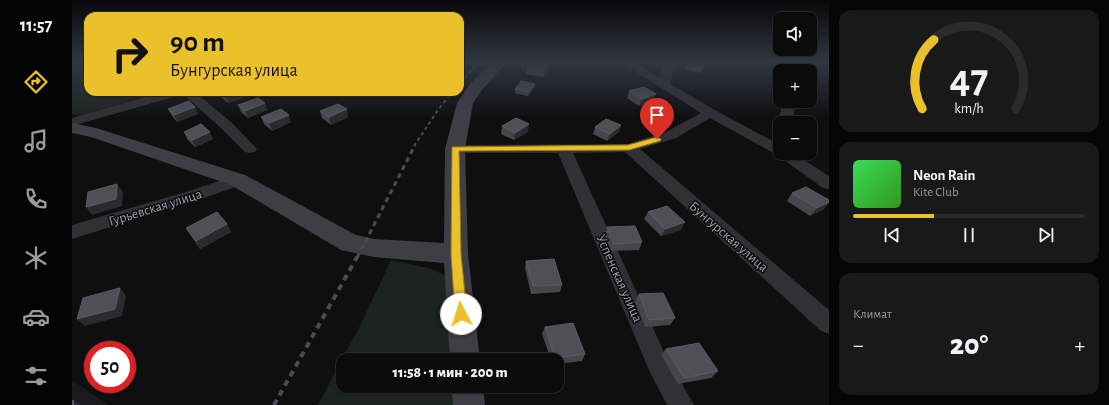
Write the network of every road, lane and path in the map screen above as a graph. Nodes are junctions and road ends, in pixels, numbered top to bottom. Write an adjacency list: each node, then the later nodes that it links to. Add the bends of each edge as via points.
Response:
1 (483, 80): 13 (main road, via 465,103)
2 (657, 80): 4 (street)
3 (665, 80): 4 (street)
4 (664, 84): 7 (street)
5 (162, 96): 8 (street)
6 (192, 96): 12 (street)
7 (710, 114): 10 (street, via 671,135); 11 (street)
8 (72, 122)
9 (72, 128): 16 (main road)
10 (629, 148): 14 (street); 20 (street, Бунгурская улица)
11 (773, 148)
12 (250, 149)
13 (455, 149): 14 (street); 19 (main road)
14 (564, 149): 24 (street, Успенская улица, via 656,360)
15 (793, 160): 17 (street)
16 (238, 180): 18 (street, Гурьевская улица); 19 (main road, via 350,243 374,248)
17 (829, 184)
18 (72, 232)
19 (456, 254): 21 (main road)
20 (829, 324)
21 (464, 353)
22 (468, 393): 23 (main road)
23 (469, 405)
24 (681, 405)

